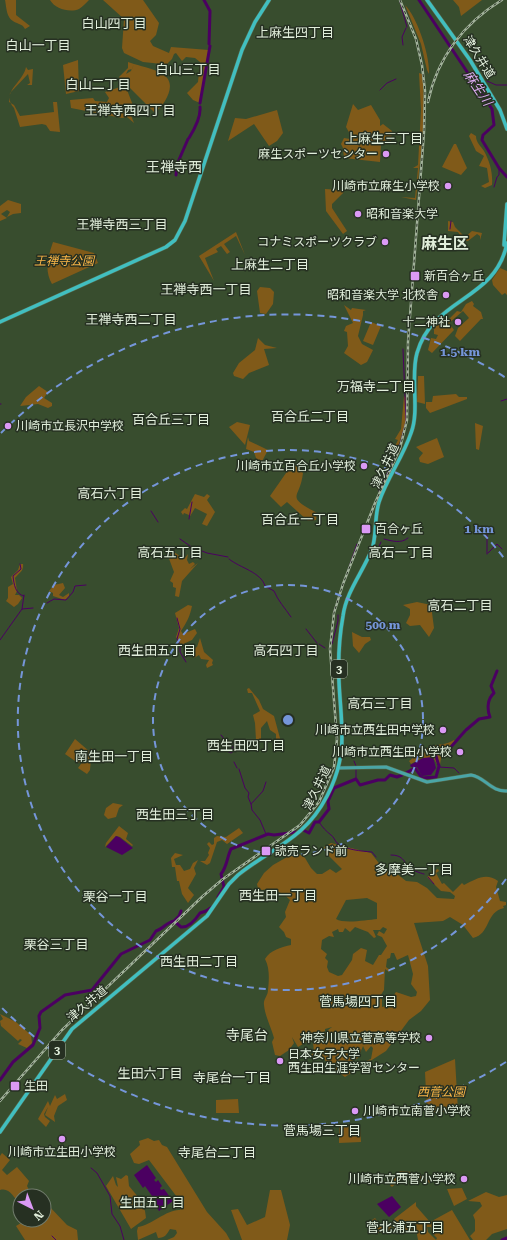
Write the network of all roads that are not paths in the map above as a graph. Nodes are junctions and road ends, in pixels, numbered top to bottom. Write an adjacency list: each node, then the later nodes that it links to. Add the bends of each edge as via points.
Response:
1 (269, 0): 8 (main road, via 254,23 242,50 185,221 174,241 166,248)
2 (429, 0): 3 (main road, 津久井道, via 469,54 500,105); 4 (main road, 津久井道, via 470,60 500,110)
3 (507, 122)
4 (507, 129)
5 (507, 204): 7 (main road, 津久井道 / 3, via 501,258 493,273)
6 (507, 243): 7 (main road, 津久井道 / 3, via 495,273 488,282)
7 (478, 288): 9 (main road, 津久井道 / 3, via 435,321 419,347 415,366 412,431 380,501 372,549 346,602 343,615 339,681 343,748)
8 (0, 322)
9 (338, 768): 10 (main road, via 392,768 427,782 473,775 495,790); 11 (main road, 津久井道 / 3, via 323,804 304,829 238,875 207,916 72,1029)
10 (507, 791)
11 (0, 1132)

